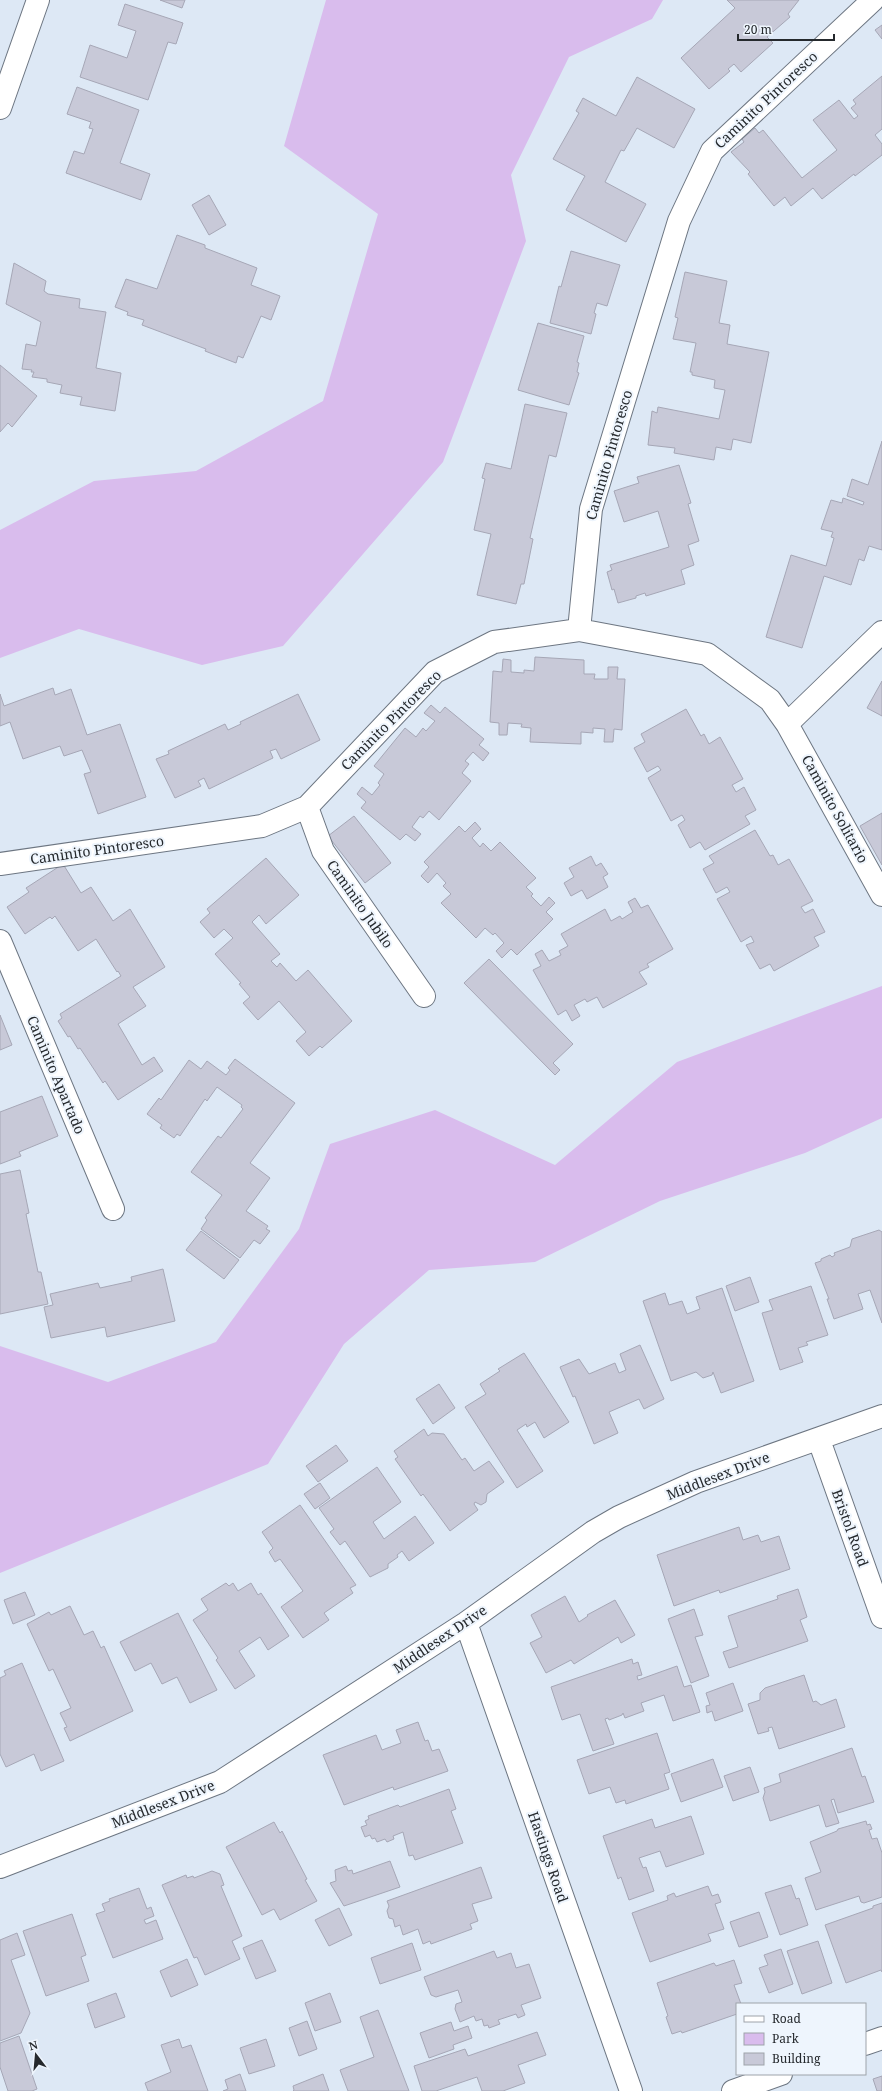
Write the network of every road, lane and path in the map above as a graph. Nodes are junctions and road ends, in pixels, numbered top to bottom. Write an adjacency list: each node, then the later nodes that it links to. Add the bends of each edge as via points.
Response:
1 (38, 0): 3 (street)
2 (873, 0): 4 (street, Caminito Pintoresco, via 712,151 679,221 591,509)
3 (0, 108)
4 (579, 630): 6 (street, Caminito Solitario, via 707,654 770,700); 7 (street, Caminito Pintoresco, via 494,642 435,672)
5 (882, 632): 6 (street)
6 (788, 724): 9 (street, Caminito Solitario)
7 (307, 807): 8 (street, Caminito Pintoresco, via 262,826); 11 (street, Caminito Jubilo, via 323,851)
8 (0, 864)
9 (882, 895)
10 (0, 941): 12 (street, Caminito Apartado)
11 (424, 996)
12 (113, 1209)
13 (882, 1416): 14 (street, Middlesex Drive)
14 (819, 1440): 15 (street, Bristol Road); 16 (street, Middlesex Drive, via 696,1482 619,1517 593,1532)
15 (882, 1617)
16 (466, 1623): 17 (street, Middlesex Drive, via 220,1782); 21 (street, Hastings Road)
17 (0, 1867)
18 (882, 2038): 19 (street)
19 (866, 2044)
20 (778, 2075): 22 (street)
21 (630, 2091)
22 (733, 2091)

